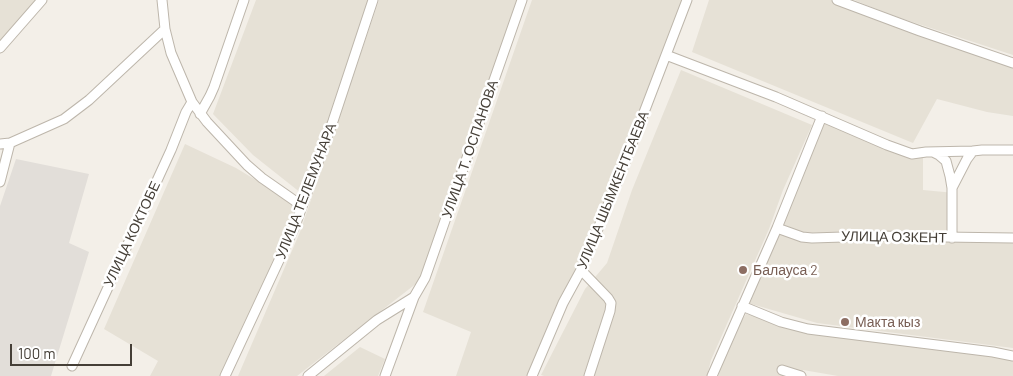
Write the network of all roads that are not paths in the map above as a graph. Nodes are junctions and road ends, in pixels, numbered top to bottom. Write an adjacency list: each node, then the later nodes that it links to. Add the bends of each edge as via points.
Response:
1 (42, 0): 9 (street)
2 (162, 0): 8 (street)
3 (244, 0): 13 (street, via 214,88)
4 (373, 0): 22 (street, УЛИЦА ТЕЛЕМУНАРА)
5 (522, 0): 27 (street, УЛИЦА Т. ОСПАНОВА, via 425,278)
6 (687, 0): 10 (street, УЛИЦА ШЫМКЕНТБАЕВА)
7 (836, 0): 11 (street)
8 (165, 29): 12 (street, via 171,54); 15 (street, via 77,110)
9 (0, 48)
10 (666, 55): 14 (street); 26 (street, УЛИЦА ШЫМКЕНТБАЕВА)
11 (1013, 63)
12 (192, 102): 13 (street); 30 (street, УЛИЦА КОКТОБЕ)
13 (200, 114): 22 (street, via 247,165)
14 (822, 116): 18 (street, via 912,154); 23 (street)
15 (10, 143): 16 (street); 20 (street)
16 (0, 144)
17 (1013, 150): 19 (street)
18 (933, 152): 19 (street); 21 (street, via 946,161)
19 (973, 152): 21 (street)
20 (0, 182)
21 (952, 188): 24 (street)
22 (301, 208): 32 (street, УЛИЦА ТЕЛЕМУНАРА)
23 (777, 228): 24 (street, УЛИЦА ОЗКЕНТ, via 812,238); 28 (street)
24 (952, 238): 25 (street, УЛИЦА ОЗКЕНТ)
25 (1013, 238)
26 (581, 270): 35 (street, УЛИЦА ШЫМКЕНТБАЕВА); 36 (street, via 611,303)
27 (414, 297): 33 (street, УЛИЦА Т. ОСПАНОВА, via 377,320); 34 (street, УЛИЦА Т. ОСПАНОВА)
28 (742, 306): 29 (street, via 808,329); 37 (street)
29 (1013, 356)
30 (72, 366)
31 (782, 370): 38 (street)
32 (225, 376)
33 (308, 376)
34 (385, 376)
35 (532, 376)
36 (589, 376)
37 (712, 376)
38 (801, 376)

